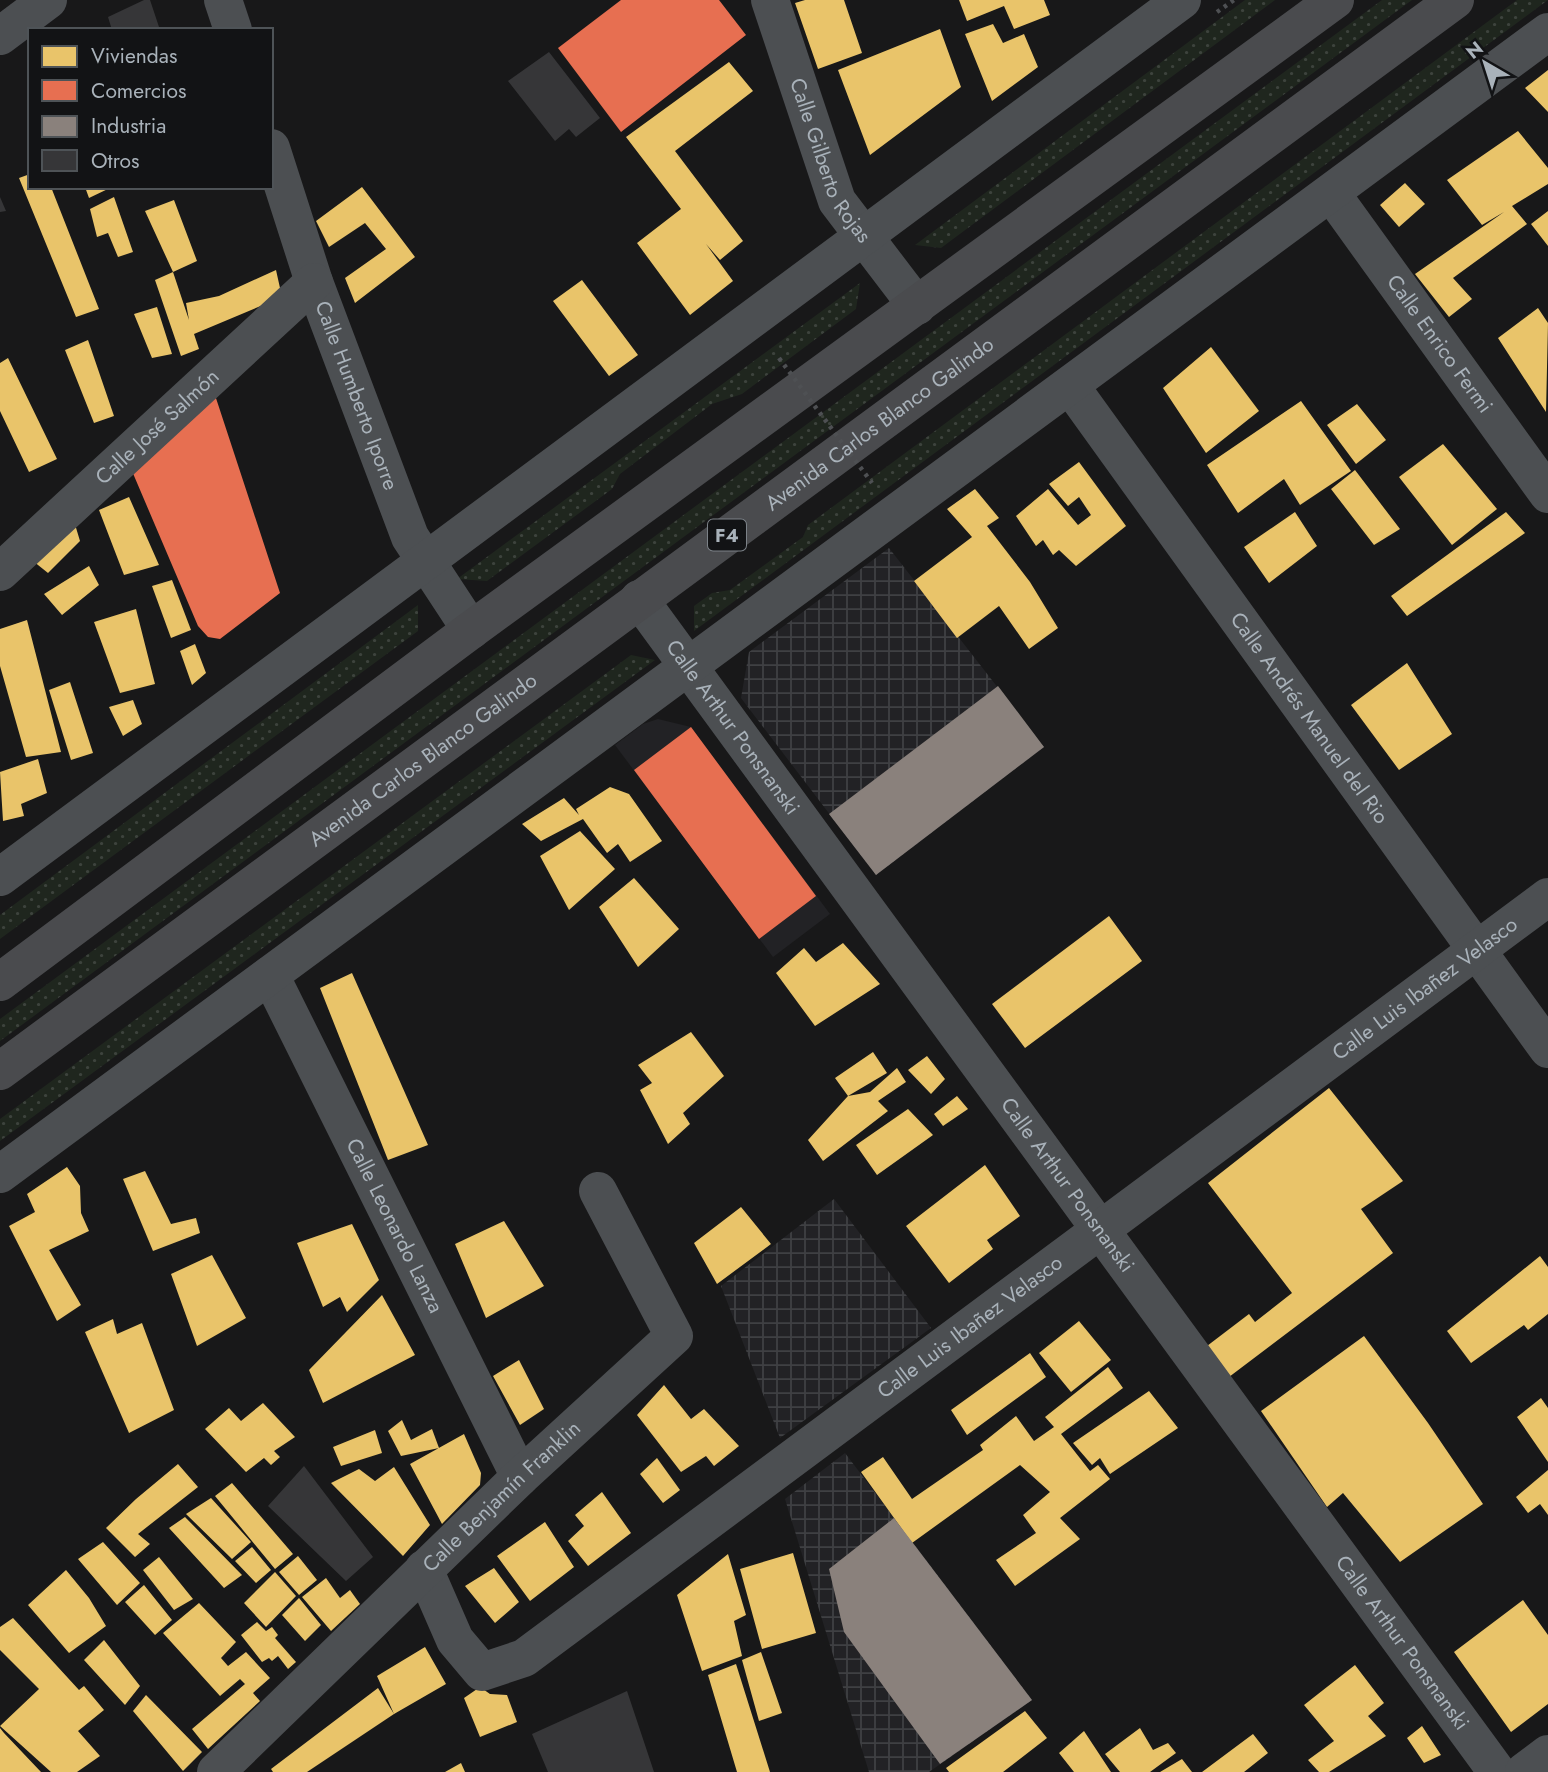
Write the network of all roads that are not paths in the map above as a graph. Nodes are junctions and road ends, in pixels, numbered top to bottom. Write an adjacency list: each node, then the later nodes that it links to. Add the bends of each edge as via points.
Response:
1 (48, 0): 9 (street)
2 (223, 0): 7 (street)
3 (770, 0): 12 (street, Calle Gilberto Rojas, via 837,201)
4 (1181, 0): 12 (street)
5 (1335, 0): 14 (highway)
6 (1455, 0): 19 (highway, Avenida Carlos Blanco Galindo / F4)
7 (232, 28)
8 (1548, 32): 11 (street)
9 (0, 36)
10 (273, 154): 13 (street, Calle Humberto Iporre)
11 (1331, 193): 15 (street); 16 (street, Calle Enrico Fermi)
12 (865, 237): 14 (street, Calle Gilberto Rojas); 17 (street)
13 (314, 282): 17 (street, Calle Humberto Iporre, via 410,537); 18 (street, Calle José Salmón)
14 (918, 306): 20 (highway)
15 (1071, 387): 21 (street); 24 (street, Calle Andrés Manuel del Rio)
16 (1548, 494)
17 (425, 563): 20 (street, Calle Humberto Iporre); 22 (street)
18 (0, 572)
19 (639, 599): 21 (street, Calle Arthur Ponsnanski); 28 (highway, Avenida Carlos Blanco Galindo / F4)
20 (471, 630): 26 (highway)
21 (689, 668): 25 (street); 31 (street, Calle Arthur Ponsnanski)
22 (0, 877)
23 (1548, 897): 24 (street, Calle Luis Ibañez Velasco)
24 (1477, 950): 27 (street, Calle Andrés Manuel del Rio); 31 (street, Calle Luis Ibañez Velasco)
25 (270, 975): 29 (street); 32 (street, Calle Leonardo Lanza)
26 (0, 982)
27 (1548, 1049)
28 (0, 1071)
29 (0, 1174)
30 (598, 1191): 32 (street, Calle Benjamín Franklin, via 674,1336)
31 (1099, 1232): 33 (street, Calle Luis Ibañez Velasco, via 524,1658 482,1672 455,1640); 36 (street, Calle Arthur Ponsnanski)
32 (520, 1476): 33 (street, Calle Benjamín Franklin)
33 (424, 1569): 35 (street, Calle Benjamín Franklin)
34 (1548, 1755): 37 (street)
35 (216, 1772)
36 (1497, 1772)
37 (1524, 1772)

